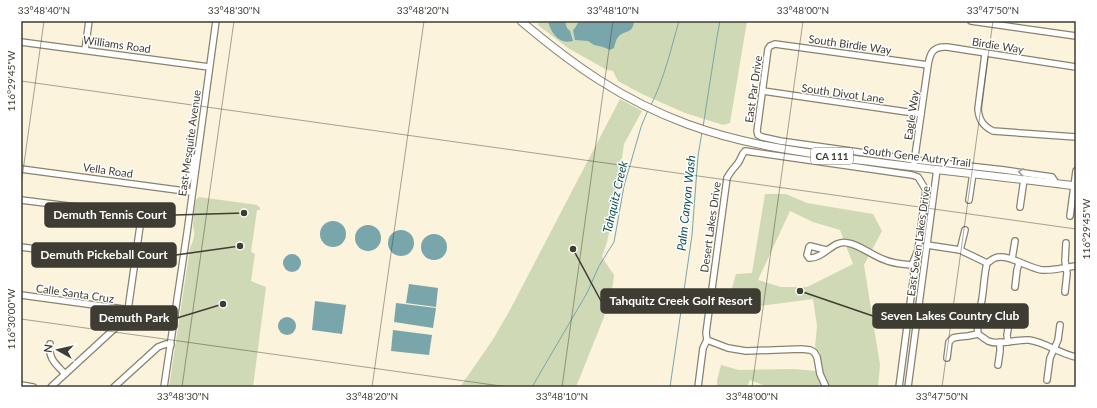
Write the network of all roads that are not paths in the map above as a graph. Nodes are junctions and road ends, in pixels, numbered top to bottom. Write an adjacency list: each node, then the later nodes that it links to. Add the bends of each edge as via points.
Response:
1 (89, 21): 8 (street)
2 (216, 21): 11 (street, East Mesquite Avenue)
3 (521, 21): 18 (main road, South Gene Autry Trail / CA 111, via 559,53 621,94 686,124 783,150)
4 (972, 21): 5 (street)
5 (1076, 36)
6 (21, 42): 8 (street, Williams Road)
7 (770, 46): 10 (street, South Birdie Way, via 775,44); 13 (street, East Par Drive)
8 (85, 50): 11 (street, Williams Road)
9 (985, 54): 10 (street, Birdie Way, via 940,47 933,51); 12 (street, Birdie Way); 16 (street, via 978,109 981,122 987,128 993,131)
10 (928, 66): 14 (street, Eagle Way)
11 (209, 67): 17 (street, East Mesquite Avenue)
12 (1076, 67)
13 (763, 91): 14 (street, South Divot Lane); 15 (street, East Par Drive)
14 (921, 114): 18 (street, Eagle Way)
15 (758, 135): 18 (street, South Gene Autry Trail)
16 (1076, 137)
17 (198, 151): 26 (street); 27 (street, East Mesquite Avenue)
18 (914, 164): 20 (main road, South Gene Autry Trail / CA 111); 24 (street, South Gene Autry Trail, one-way to 18, via 1052,177 1004,170)
19 (21, 169): 26 (street, Vella Road)
20 (938, 169): 22 (main road, South Gene Autry Trail / CA 111); 35 (street, East Seven Lakes Drive)
21 (1076, 171): 25 (street)
22 (973, 173): 23 (main road, South Gene Autry Trail / CA 111); 29 (street)
23 (1024, 179): 24 (main road, South Gene Autry Trail / CA 111); 30 (street)
24 (1056, 183): 25 (main road, South Gene Autry Trail / CA 111)
25 (1075, 185): 31 (street)
26 (182, 191): 27 (street, Vella Road)
27 (192, 192): 50 (street, East Mesquite Avenue)
28 (21, 200): 40 (street, via 132,214 140,218)
29 (969, 200)
30 (1020, 207)
31 (1070, 216)
32 (965, 230): 38 (street)
33 (1015, 241): 39 (street)
34 (1066, 242): 45 (street)
35 (927, 245): 38 (street); 73 (street, East Seven Lakes Drive)
36 (21, 247): 40 (street)
37 (826, 250): 43 (street, via 841,242 849,243 892,263)
38 (960, 250): 41 (street)
39 (1012, 260): 41 (street, via 1002,257 994,258); 42 (street)
40 (134, 262): 49 (street)
41 (987, 263): 53 (street, via 977,320)
42 (1019, 263): 45 (street, via 1042,270); 46 (street)
43 (912, 264): 54 (street, Desert Lakes Drive, via 918,250 926,190 918,177 745,151 727,178); 72 (street, Desert Lakes Drive, via 914,274)
44 (1076, 266): 45 (street)
45 (1066, 267): 47 (street)
46 (1015, 287)
47 (1065, 292)
48 (21, 295): 49 (street, Calle Santa Cruz)
49 (128, 310): 50 (street, Calle Santa Cruz); 63 (street, via 126,318)
50 (175, 316): 58 (street, East Mesquite Avenue)
51 (1010, 318): 56 (street)
52 (1060, 325): 59 (street)
53 (978, 334): 55 (street, via 988,341); 61 (street, via 953,338 949,342)
54 (707, 340): 70 (street, Desert Lakes Drive, via 703,348); 71 (street, via 746,351 810,350 817,357 820,374)
55 (1000, 342): 56 (street); 62 (street)
56 (1008, 342): 59 (street, via 1030,340)
57 (50, 344): 63 (street, via 49,352 52,359)
58 (170, 344): 68 (street, via 158,347); 69 (street, East Mesquite Avenue)
59 (1054, 349): 60 (street); 64 (street)
60 (1076, 357)
61 (947, 358)
62 (998, 365)
63 (65, 374): 67 (street)
64 (1047, 380)
65 (21, 385): 66 (street)
66 (33, 387)
67 (51, 387)
68 (114, 387)
69 (164, 387)
70 (698, 387)
71 (826, 387)
72 (899, 387)
73 (908, 387)

